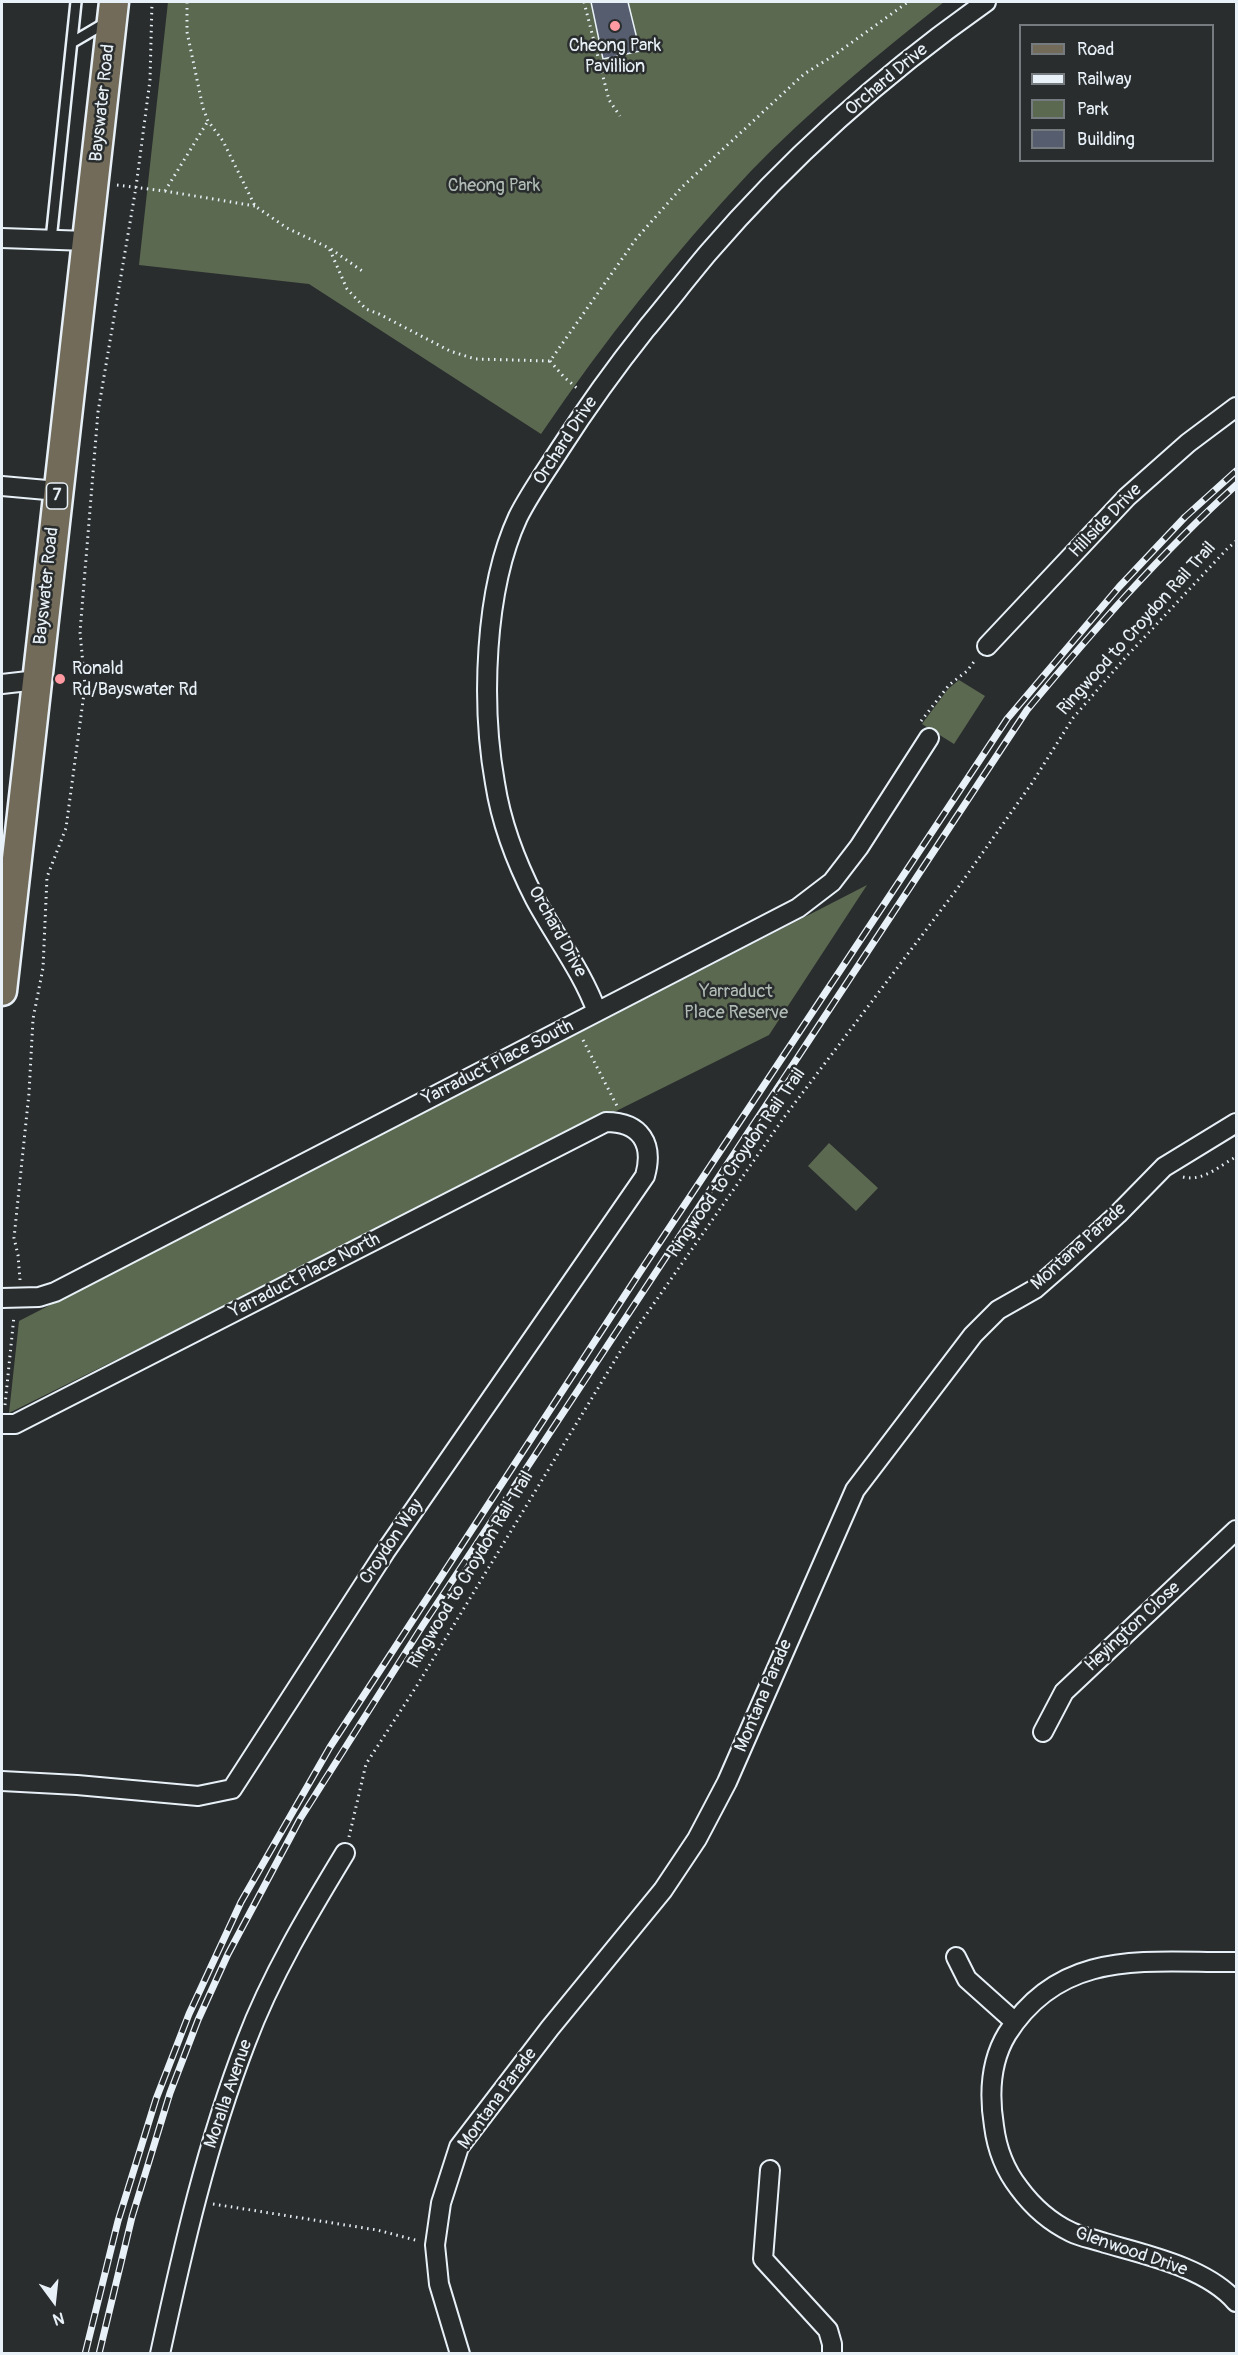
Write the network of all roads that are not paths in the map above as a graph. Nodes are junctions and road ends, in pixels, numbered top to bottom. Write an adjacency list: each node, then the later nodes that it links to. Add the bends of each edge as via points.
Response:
1 (76, 2): 4 (lane)
2 (986, 2): 16 (street, Orchard Drive, via 845,116 730,229 614,369 518,518 497,591 487,659 487,733 495,787 510,840 535,899 587,986)
3 (113, 11): 4 (lane); 7 (main road, Bayswater Road / 7)
4 (73, 42): 6 (lane)
5 (2, 238): 6 (street)
6 (51, 240): 7 (street)
7 (87, 241): 10 (main road, Bayswater Road / 7)
8 (1236, 406): 11 (street, Hillside Drive, via 1127,497)
9 (2, 486): 10 (street)
10 (58, 491): 12 (main road, Bayswater Road / 7)
11 (987, 646)
12 (37, 680): 13 (street); 15 (main road, Bayswater Road / 7)
13 (2, 684)
14 (929, 738): 16 (street, Yarraduct Place South, via 832,882 798,908)
15 (2, 991)
16 (597, 1012): 19 (street, Yarraduct Place South, via 55,1292)
17 (613, 1122): 20 (street, Yarraduct Place North, via 15,1424); 23 (street, Croydon Way, via 643,1137 649,1149 645,1176 385,1552 232,1789 198,1796)
18 (1236, 1123): 31 (street, Montana Parade, via 1164,1167 1035,1289 998,1310 973,1335 855,1490 727,1782 697,1839 663,1890 459,2147 441,2203 435,2245 439,2284)
19 (9, 1298)
20 (2, 1424)
21 (1236, 1530): 22 (street, Heyington Close, via 1064,1692)
22 (1042, 1732)
23 (2, 1781)
24 (345, 1853): 30 (street, Moralla Avenue, via 301,1925 246,2040 195,2202)
25 (956, 1957): 27 (street, via 967,1979)
26 (1236, 1962): 27 (street, Glenwood Drive, via 1105,1965 1056,1984 1035,1999)
27 (1015, 2022): 29 (street, Glenwood Drive, via 995,2063 991,2104 997,2148 1012,2180 1040,2213 1072,2233 1168,2261 1204,2278)
28 (770, 2170): 32 (street, via 763,2259 828,2330)
29 (1236, 2302)
30 (160, 2354)
31 (460, 2354)
32 (832, 2354)

